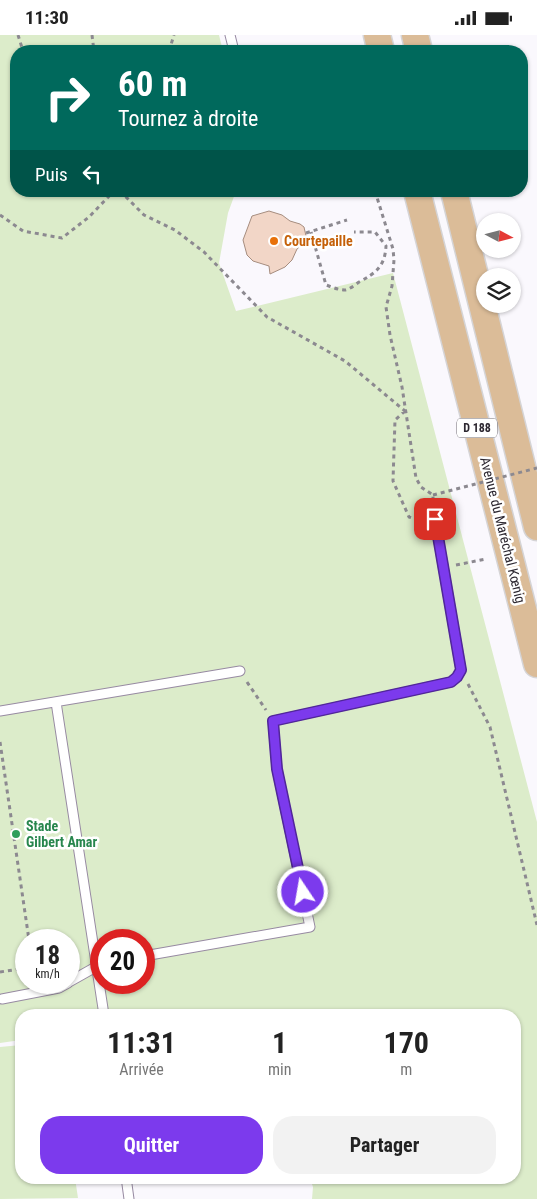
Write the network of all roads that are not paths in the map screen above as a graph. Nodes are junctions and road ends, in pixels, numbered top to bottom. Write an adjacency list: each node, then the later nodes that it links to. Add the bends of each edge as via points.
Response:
1 (419, 197): 5 (main road, Avenue du Maréchal Kœnig / D 188)
2 (455, 197): 4 (main road, D 188)
3 (435, 522): 10 (lane, via 461,670 457,677 451,682 273,721 277,769 310,927)
4 (537, 527)
5 (537, 664)
6 (240, 671): 7 (lane)
7 (56, 702): 8 (lane); 9 (lane)
8 (0, 711)
9 (93, 929)
10 (155, 954)
11 (28, 994): 13 (lane)
12 (102, 994): 14 (lane)
13 (2, 999)
14 (103, 1009)
15 (127, 1184): 16 (lane)
16 (129, 1199)

